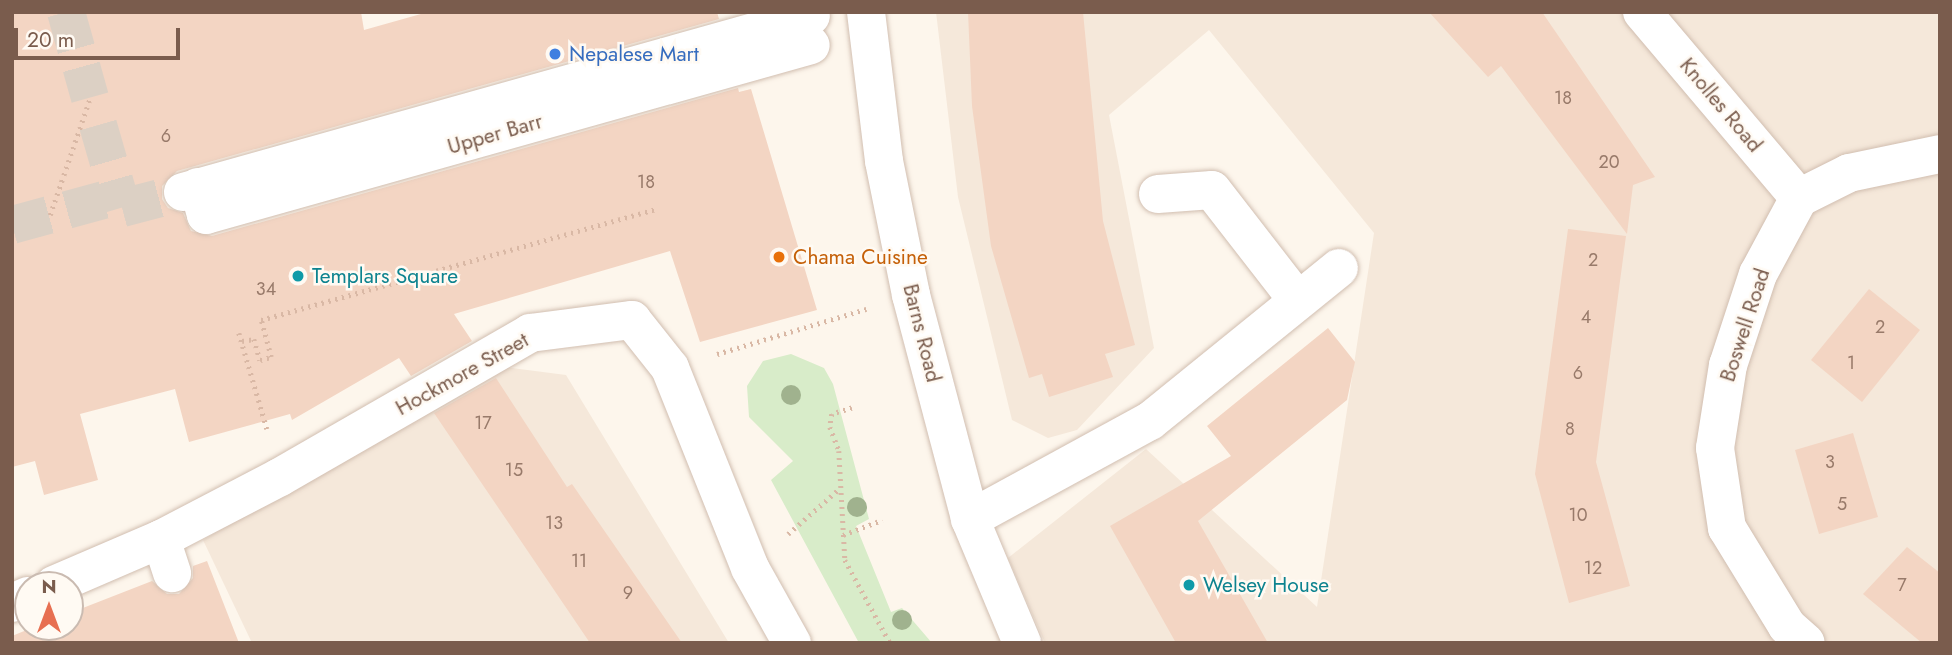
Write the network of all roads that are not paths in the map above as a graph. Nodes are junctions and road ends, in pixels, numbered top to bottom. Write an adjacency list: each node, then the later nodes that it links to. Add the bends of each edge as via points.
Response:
1 (866, 12): 10 (street, Barns Road, via 884,161 911,295)
2 (1642, 12): 7 (street, Knolles Road)
3 (811, 31): 5 (street, Upper Barr, via 206,215)
4 (1940, 154): 7 (street, via 1849,173)
5 (190, 189)
6 (1158, 194): 9 (street, via 1212,190)
7 (1799, 198): 14 (street, Boswell Road, via 1758,274 1728,365 1715,448 1727,528 1787,626)
8 (1339, 268): 9 (street)
9 (1298, 301): 10 (street, via 1150,421)
10 (970, 519): 13 (street, Barns Road)
11 (84, 577): 12 (street, Hockmore Street, via 167,556 280,477 530,333 632,320 670,368 750,568)
12 (792, 643)
13 (1022, 643)
14 (1805, 643)

